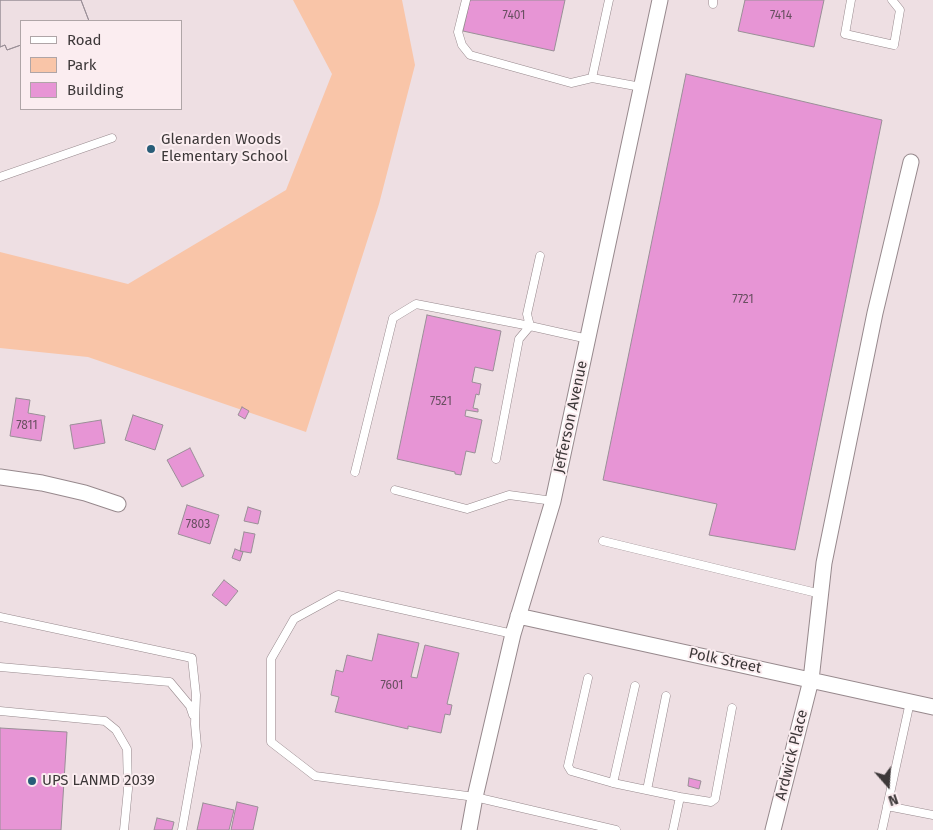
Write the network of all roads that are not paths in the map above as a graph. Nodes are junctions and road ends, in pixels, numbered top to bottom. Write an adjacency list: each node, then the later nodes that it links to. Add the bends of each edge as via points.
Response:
1 (466, 0): 6 (lane, via 458,32 470,55 571,82)
2 (609, 0): 6 (lane)
3 (660, 0): 7 (street, Jefferson Avenue)
4 (850, 0): 5 (lane, via 845,34 894,44 900,10)
5 (892, 0)
6 (592, 78): 7 (lane)
7 (641, 87): 13 (street, Jefferson Avenue)
8 (112, 138): 10 (lane)
9 (912, 162): 21 (street, Ardwick Place, via 873,323 824,563)
10 (0, 177)
11 (540, 256): 12 (lane, via 527,314)
12 (530, 326): 13 (lane); 14 (lane, via 518,339); 15 (lane, via 416,304 393,318)
13 (588, 339): 18 (street, Jefferson Avenue)
14 (496, 459)
15 (355, 472)
16 (0, 477): 19 (street, via 42,483)
17 (395, 490): 18 (lane, via 467,509 510,495)
18 (553, 501): 22 (street, Jefferson Avenue)
19 (118, 504)
20 (603, 541): 21 (lane)
21 (821, 594): 27 (street, Ardwick Place)
22 (518, 616): 24 (street, Jefferson Avenue); 27 (street, Polk Street)
23 (0, 617): 34 (lane, via 192,658)
24 (513, 634): 37 (street, Jefferson Avenue); 37 (lane, via 338,595 294,619 271,659 271,742 315,776)
25 (0, 667): 34 (lane, via 170,682 190,706)
26 (588, 678): 35 (lane, via 568,766 571,771)
27 (811, 680): 30 (street, Polk Street); 46 (street, Ardwick Place)
28 (635, 686): 35 (lane)
29 (666, 696): 36 (lane)
30 (910, 702): 31 (street, Polk Street); 39 (lane)
31 (933, 706)
32 (732, 708): 38 (lane, via 715,799 711,802)
33 (0, 712): 41 (lane, via 105,721 116,730 127,749)
34 (195, 724): 42 (lane, via 196,746)
35 (613, 783): 36 (lane)
36 (646, 790): 38 (lane)
37 (475, 797): 43 (street, Jefferson Avenue); 44 (lane)
38 (680, 797): 45 (lane)
39 (887, 806): 40 (lane); 47 (lane)
40 (933, 815)
41 (124, 830)
42 (182, 830)
43 (469, 830)
44 (616, 830)
45 (673, 830)
46 (773, 830)
47 (882, 830)

